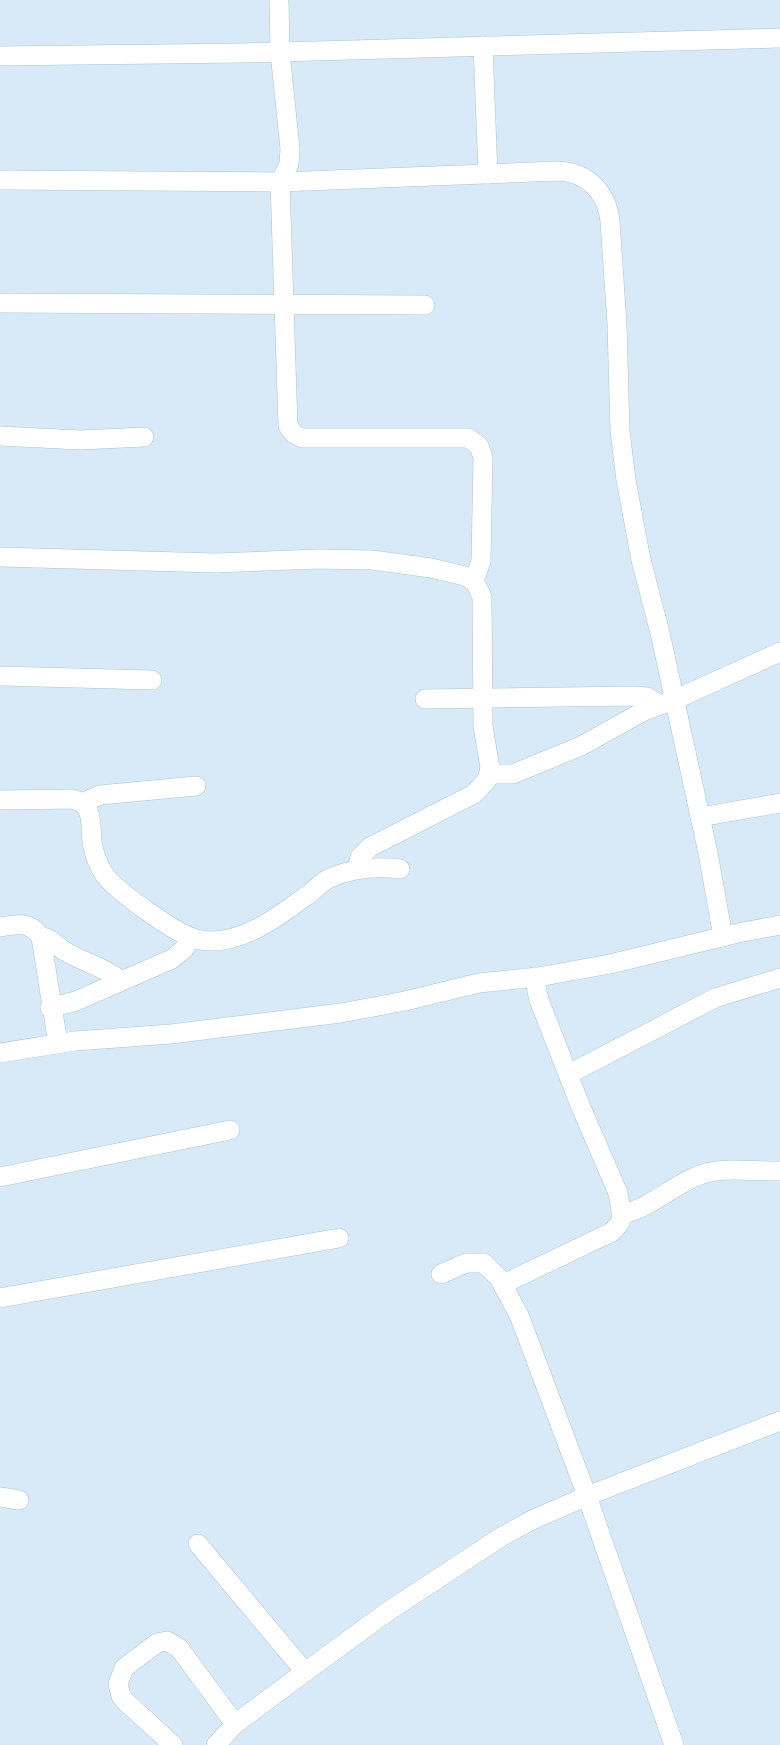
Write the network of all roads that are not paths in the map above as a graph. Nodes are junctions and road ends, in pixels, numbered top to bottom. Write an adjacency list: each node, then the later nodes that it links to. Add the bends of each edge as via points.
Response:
1 (279, 0): 4 (street)
2 (780, 38): 3 (street)
3 (483, 46): 4 (street); 6 (street)
4 (280, 52): 5 (street); 8 (street, via 290,148 289,164)
5 (0, 56)
6 (488, 174): 8 (street); 21 (street, via 574,173 595,185 607,205 617,324 620,430 641,560 660,633)
7 (0, 180): 8 (street)
8 (280, 182): 10 (street)
9 (0, 303): 10 (street)
10 (283, 304): 11 (street); 15 (street, via 287,421 294,434 302,438 468,438 479,446 483,457 481,561 477,573)
11 (425, 305)
12 (0, 436): 13 (street, via 80,440)
13 (144, 437)
14 (0, 557): 15 (street, via 216,563 345,558 402,563)
15 (470, 579): 20 (street, via 482,597)
16 (780, 652): 21 (street)
17 (0, 676): 18 (street)
18 (152, 680)
19 (424, 699): 20 (street)
20 (482, 700): 21 (street, via 635,696); 22 (street)
21 (666, 702): 22 (street, via 581,746 513,774); 27 (street)
22 (489, 774): 28 (street, via 484,786 474,794 370,847 360,856)
23 (196, 786): 25 (street, via 100,795)
24 (0, 800): 25 (street, via 72,799)
25 (82, 803): 33 (street, via 91,816 95,855 110,881)
26 (780, 803): 27 (street)
27 (700, 817): 34 (street)
28 (357, 869): 29 (street); 33 (street, via 328,879 276,917 236,937 215,941)
29 (400, 869)
30 (780, 925): 34 (street)
31 (0, 927): 32 (street, via 25,924)
32 (41, 937): 37 (street); 38 (street)
33 (190, 937): 37 (street, via 184,949 172,959)
34 (722, 937): 35 (street, via 619,962)
35 (534, 977): 39 (street, via 479,982 405,1002 341,1013); 41 (street, via 539,1000)
36 (780, 978): 41 (street, via 715,998)
37 (122, 981): 38 (street, via 76,1001)
38 (50, 1008): 39 (street)
39 (58, 1044): 40 (street)
40 (0, 1053)
41 (569, 1074): 45 (street, via 618,1193)
42 (230, 1130): 44 (street)
43 (780, 1171): 45 (street, via 724,1170 706,1173 643,1208)
44 (0, 1177)
45 (622, 1214): 48 (street, via 620,1223 612,1232)
46 (339, 1238): 49 (street)
47 (441, 1274): 48 (street, via 466,1263 478,1262 489,1266)
48 (504, 1286): 52 (street)
49 (0, 1298)
50 (780, 1421): 52 (street)
51 (0, 1496): 53 (street)
52 (587, 1496): 55 (street, via 501,1537 387,1612); 59 (street)
53 (19, 1500)
54 (198, 1544): 55 (street)
55 (305, 1672): 56 (street)
56 (235, 1724): 57 (street, via 179,1648 167,1641 157,1643 124,1668 119,1678 119,1690 125,1700); 58 (street)
57 (173, 1745)
58 (216, 1745)
59 (674, 1745)

